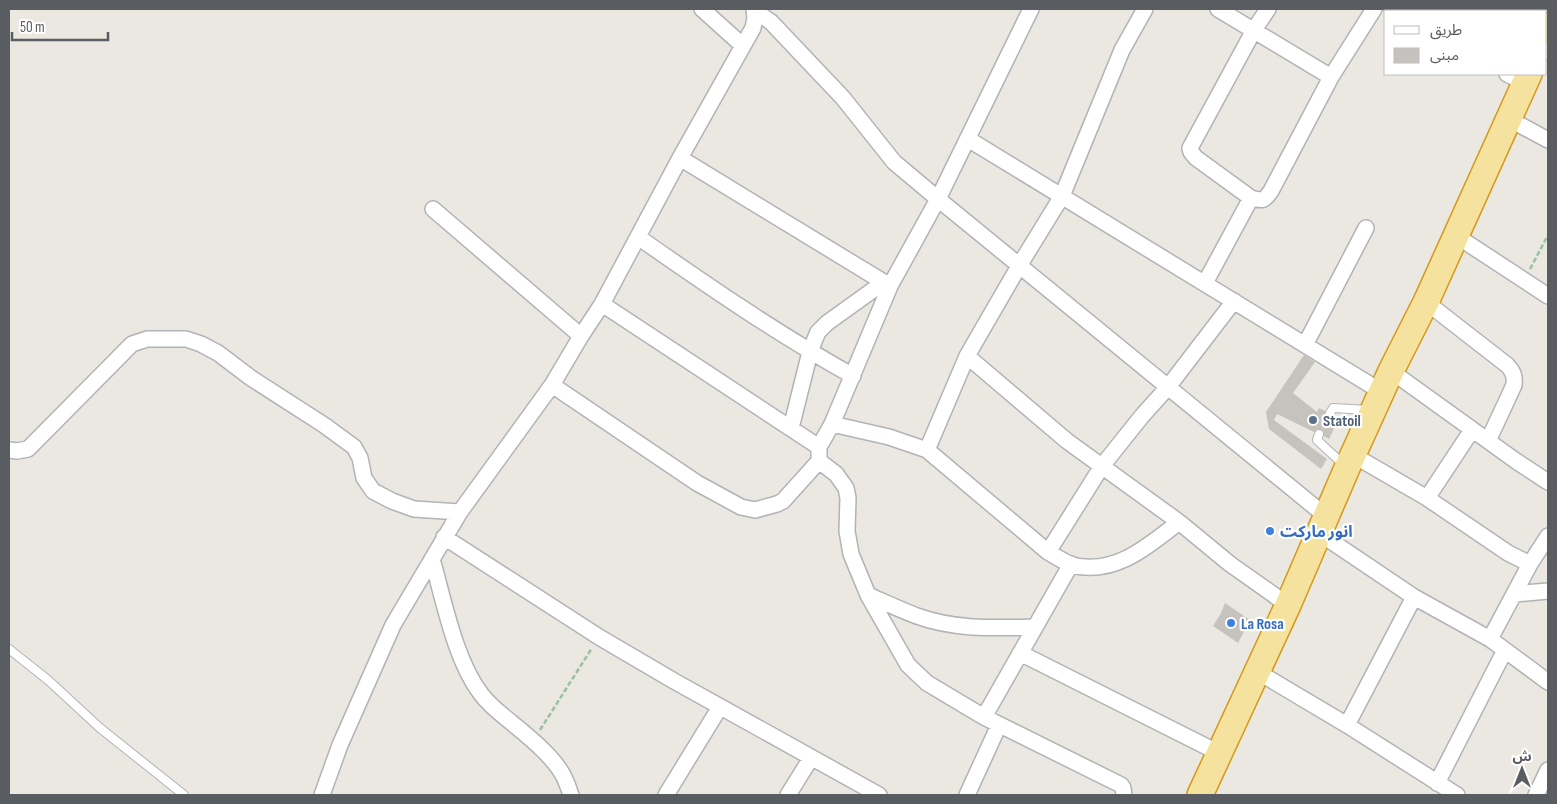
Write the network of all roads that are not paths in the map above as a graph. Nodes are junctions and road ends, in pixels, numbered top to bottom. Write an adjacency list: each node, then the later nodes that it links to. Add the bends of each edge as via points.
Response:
1 (702, 9): 9 (street)
2 (1031, 9): 13 (street)
3 (1145, 9): 16 (street, via 1122,50)
4 (1218, 9): 8 (street)
5 (1268, 9): 8 (street)
6 (1374, 9): 10 (street)
7 (758, 11): 9 (street, via 753,28); 18 (street, via 842,98 894,162)
8 (1254, 30): 10 (street); 17 (street, via 1190,148 1196,158)
9 (742, 45): 15 (street)
10 (1331, 77): 17 (street, via 1271,191 1262,200)
11 (1520, 77): 12 (highway)
12 (1509, 119): 14 (street); 21 (highway)
13 (968, 140): 16 (street); 18 (street)
14 (1548, 140)
15 (680, 158): 22 (street); 25 (street)
16 (1062, 196): 23 (street); 24 (street)
17 (1251, 198): 24 (street)
18 (938, 199): 23 (street); 25 (street)
19 (433, 209): 30 (street)
20 (1366, 228): 31 (street)
21 (1455, 235): 26 (street); 28 (highway)
22 (638, 238): 29 (street); 32 (street)
23 (1020, 266): 33 (street); 36 (street)
24 (1205, 283): 27 (street)
25 (887, 284): 32 (street, via 822,328); 34 (street)
26 (1548, 296)
27 (1234, 301): 31 (street); 36 (street)
28 (1426, 302): 37 (highway); 43 (street, via 1512,370 1514,385)
29 (602, 304): 30 (street); 40 (street)
30 (581, 336): 35 (street)
31 (1305, 345): 37 (street)
32 (810, 352): 34 (street); 40 (street)
33 (967, 356): 45 (street); 48 (street, via 1067,441)
34 (853, 376): 39 (street)
35 (552, 385): 46 (street, via 697,483 740,507 755,510 783,501); 51 (street)
36 (1168, 387): 48 (street); 53 (street)
37 (1382, 391): 38 (lane, via 1333,408); 41 (street); 47 (highway)
38 (1330, 413)
39 (832, 424): 45 (street, via 889,437); 46 (street)
40 (791, 428): 46 (street)
41 (1472, 430): 43 (street); 50 (street)
42 (1319, 434): 47 (lane, via 1317,440)
43 (1488, 441): 49 (street)
44 (9, 450): 51 (street, via 28,449 132,344 147,339 186,339 218,353 354,447 364,478 373,491 414,509)
45 (927, 450): 56 (street)
46 (819, 454): 62 (street, via 846,488 851,554)
47 (1350, 462): 50 (street); 53 (highway)
48 (1102, 466): 52 (street); 56 (street)
49 (1548, 482)
50 (1426, 498): 59 (street, via 1508,553)
51 (460, 512): 55 (street)
52 (1179, 522): 58 (street, via 1130,558 1096,567); 64 (street, via 1230,564)
53 (1323, 525): 63 (street); 64 (highway)
54 (1548, 536): 59 (street)
55 (444, 537): 57 (street); 72 (street, via 599,637)
56 (1048, 552): 58 (street)
57 (432, 559): 81 (street, via 393,625); 82 (street, via 460,653 481,694 554,762)
58 (1071, 564): 65 (street)
59 (1530, 564): 61 (street)
60 (1548, 591): 61 (street)
61 (1514, 594): 66 (street)
62 (868, 595): 65 (street, via 936,621 969,627); 73 (street, via 908,664 927,683)
63 (1414, 597): 66 (street); 75 (street)
64 (1288, 605): 70 (highway)
65 (1035, 627): 69 (street)
66 (1490, 639): 68 (street)
67 (9, 649): 80 (lane)
68 (1505, 650): 71 (street); 79 (street)
69 (1020, 653): 73 (street); 76 (street)
70 (1258, 672): 75 (street); 76 (highway)
71 (1548, 682)
72 (720, 707): 77 (street); 83 (street)
73 (984, 716): 74 (street)
74 (999, 725): 86 (street); 87 (street, via 1121,786)
75 (1347, 725): 79 (street)
76 (1219, 753): 88 (highway)
77 (811, 758): 84 (street); 85 (street)
78 (1548, 770): 90 (street)
79 (1437, 782): 89 (street)
80 (184, 795)
81 (322, 795)
82 (571, 795)
83 (666, 795)
84 (788, 795)
85 (879, 795)
86 (966, 795)
87 (1124, 795)
88 (1200, 795)
89 (1456, 795)
90 (1536, 795)

